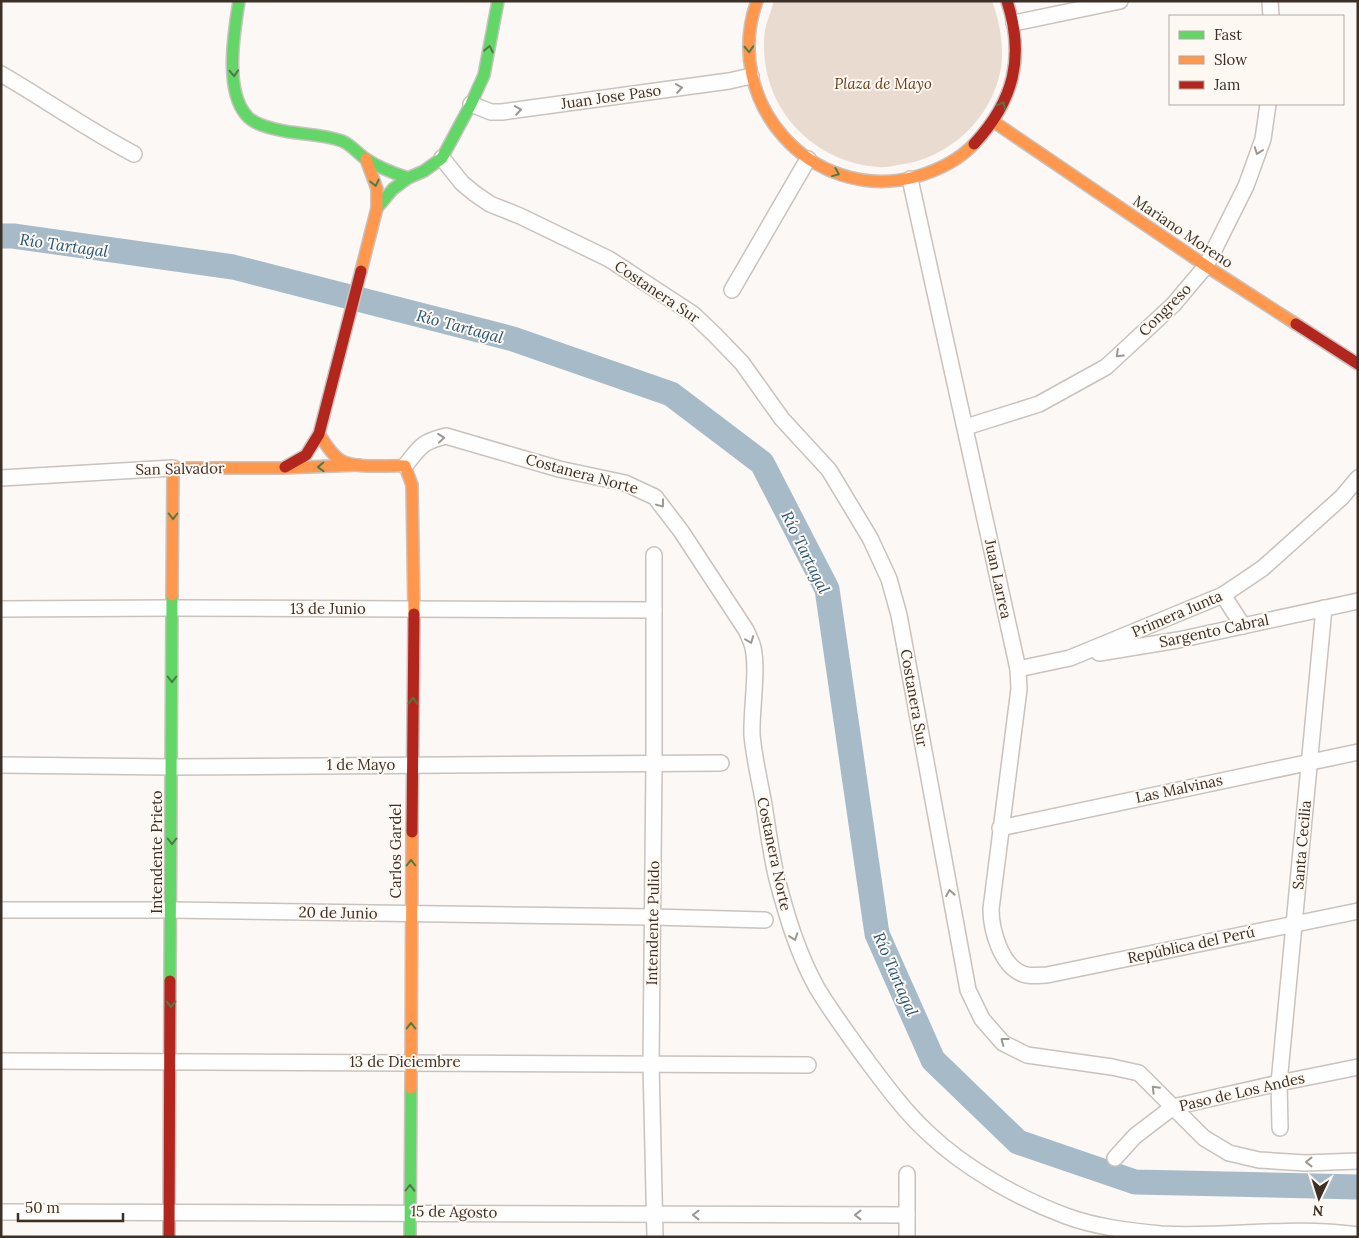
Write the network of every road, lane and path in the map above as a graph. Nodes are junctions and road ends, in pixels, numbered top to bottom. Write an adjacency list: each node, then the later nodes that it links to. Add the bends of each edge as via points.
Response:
1 (229, 1): 10 (street)
2 (239, 1): 10 (street)
3 (498, 1): 13 (street, one-way to 3, via 484,75)
4 (757, 1): 12 (street, one-way to 12, via 748,43)
5 (1007, 1): 9 (street)
6 (1120, 1): 9 (street)
7 (1270, 1): 8 (street)
8 (1271, 15)
9 (1014, 23): 15 (street, one-way to 9, via 1009,91 1016,57)
10 (235, 24): 18 (street, one-way to 18, via 233,73 237,98 248,117 267,127 345,141)
11 (1, 74): 16 (street, via 99,136)
12 (751, 76): 13 (street, Juan Jose Paso, one-way to 12, via 491,112 502,112); 19 (street, via 762,108 781,137)
13 (471, 104): 17 (street)
14 (1268, 105): 23 (street, Congreso, one-way to 23, via 1263,139 1246,186)
15 (994, 122): 21 (street, via 971,148 943,167); 23 (street, Mariano Moreno)
16 (134, 154)
17 (442, 158): 20 (street); 68 (street, Costanera Sur, one-way to 17, via 1139,1073 1027,1055 1003,1043 982,1019 968,990 896,606 888,578 870,538 829,470 782,419 742,363 693,314 609,259 490,204 462,183)
18 (366, 159): 20 (street); 22 (street, one-way to 22, via 377,189)
19 (808, 159): 21 (street, one-way to 21, via 840,175 875,182); 24 (street)
20 (408, 178): 22 (street)
21 (910, 179): 26 (street, Juan Larrea)
22 (376, 208): 27 (street)
23 (1206, 266): 25 (street, Mariano Moreno); 26 (street, Congreso, one-way to 26, via 1173,304 1106,366 1039,404)
24 (732, 290)
25 (1358, 364)
26 (966, 427): 44 (street, Juan Larrea)
27 (319, 434): 28 (street, via 343,461); 31 (street, via 309,452 299,461)
28 (359, 465): 29 (street, San Salvador); 31 (street, San Salvador, one-way to 31)
29 (405, 466): 40 (street, Carlos Gardel, via 414,501); 78 (street, Costanera Norte, one-way to 78, via 429,440 446,436 559,469 625,483 655,497 746,630 752,646 752,735 777,877 800,952 818,990 845,1030 890,1092 928,1133 967,1164 1008,1190 1067,1216 1116,1228 1183,1235 1221,1236 1305,1230)
30 (173, 468): 31 (street, San Salvador); 32 (street, San Salvador); 37 (street, Intendente Prieto, one-way to 37)
31 (282, 468)
32 (1, 478)
33 (1358, 478): 35 (street, Primera Junta, via 1342,497 1263,568)
34 (654, 555): 41 (street, Intendente Pulido)
35 (1223, 595): 42 (street); 43 (street, Primera Junta)
36 (1358, 601): 38 (street, Sargento Cabral)
37 (172, 608): 39 (street, 13 de Junio); 40 (street, 13 de Junio); 51 (street, Intendente Prieto, one-way to 51)
38 (1324, 608): 42 (street, Sargento Cabral); 46 (street, Santa Cecilia)
39 (1, 609)
40 (414, 609): 41 (street, 13 de Junio); 50 (street, Carlos Gardel, one-way to 40)
41 (654, 610): 47 (street, Intendente Pulido)
42 (1243, 626): 43 (street, Sargento Cabral)
43 (1070, 658): 44 (street, Primera Junta)
44 (1018, 669): 52 (street, Juan Larrea, via 1019,689)
45 (1358, 752): 46 (street, Las Malvinas)
46 (1309, 761): 52 (street, Las Malvinas); 59 (street, Santa Cecilia)
47 (654, 763): 48 (street, 1 de Mayo); 50 (street, 1 de Mayo); 57 (street, Intendente Pulido)
48 (721, 763)
49 (1, 765): 51 (street, 1 de Mayo)
50 (412, 765): 51 (street, 1 de Mayo); 56 (street, Carlos Gardel, one-way to 50)
51 (172, 767): 54 (street, Intendente Prieto, one-way to 54)
52 (1000, 828): 60 (street, Juan Larrea, via 991,924 1008,963)
53 (1, 910): 54 (street, 20 de Junio)
54 (171, 910): 56 (street, 20 de Junio); 62 (street, Intendente Prieto, one-way to 62)
55 (1358, 911): 59 (street, República del Perú)
56 (411, 914): 57 (street, 20 de Junio); 63 (street, Carlos Gardel, one-way to 56)
57 (653, 917): 58 (street, 20 de Junio); 64 (street, Intendente Pulido)
58 (765, 920)
59 (1294, 923): 60 (street, República del Perú, via 1047,975); 67 (street, Santa Cecilia)
60 (1024, 974)
61 (1, 1061): 62 (street, 13 de Diciembre)
62 (171, 1062): 63 (street, 13 de Diciembre); 74 (street, Intendente Prieto)
63 (411, 1062): 64 (street, 13 de Diciembre); 75 (street, Carlos Gardel, one-way to 63)
64 (651, 1063): 65 (street, 13 de Diciembre); 76 (street, Intendente Pulido)
65 (808, 1065)
66 (1358, 1067): 67 (street, Paso de Los Andes)
67 (1279, 1083): 68 (street, Paso de Los Andes); 69 (street, Santa Cecilia)
68 (1172, 1107): 70 (street, Paso de Los Andes, via 1134,1136); 71 (street, Costanera Sur, one-way to 68, via 1287,1162 1229,1153 1204,1138)
69 (1280, 1128)
70 (1115, 1158)
71 (1358, 1161)
72 (907, 1174): 77 (street)
73 (1, 1212): 74 (street, 15 de Agosto)
74 (169, 1212): 75 (street, 15 de Agosto); 79 (street, Intendente Prieto)
75 (410, 1212): 76 (street, 15 de Agosto); 80 (street, Carlos Gardel)
76 (655, 1215): 77 (street, 15 de Agosto, one-way to 76); 81 (street, Intendente Pulido)
77 (907, 1215): 82 (street)
78 (1358, 1235)
79 (169, 1237)
80 (410, 1237)
81 (655, 1237)
82 (907, 1237)

